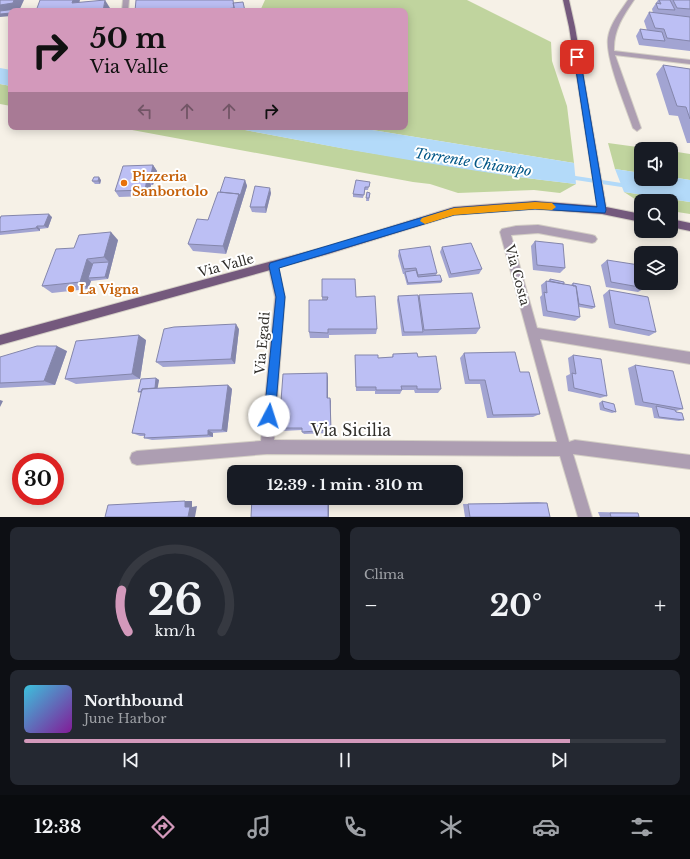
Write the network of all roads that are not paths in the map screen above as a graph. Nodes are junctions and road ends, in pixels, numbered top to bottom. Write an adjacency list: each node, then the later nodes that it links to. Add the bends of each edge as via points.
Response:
1 (566, 0): 6 (main road)
2 (632, 0): 3 (street, via 618,18 609,40)
3 (611, 53): 4 (street); 5 (street)
4 (690, 62)
5 (638, 128)
6 (602, 210): 7 (main road, Via Valle); 11 (main road, Via Valle, via 535,205 454,212)
7 (634, 217)
8 (678, 224): 9 (main road)
9 (690, 227)
10 (592, 239): 12 (street, Via Costa, via 531,227 506,232)
11 (273, 266): 13 (main road, Via Valle); 15 (street, Via Egadi, via 280,297)
12 (534, 333): 14 (street); 16 (street, Via Costa)
13 (0, 340)
14 (690, 358)
15 (266, 447): 16 (street, Via Sicilia); 17 (street, Via Sicilia)
16 (565, 449): 18 (street, via 575,448); 19 (street, Via Costa)
17 (138, 458)
18 (690, 462)
19 (585, 517)

